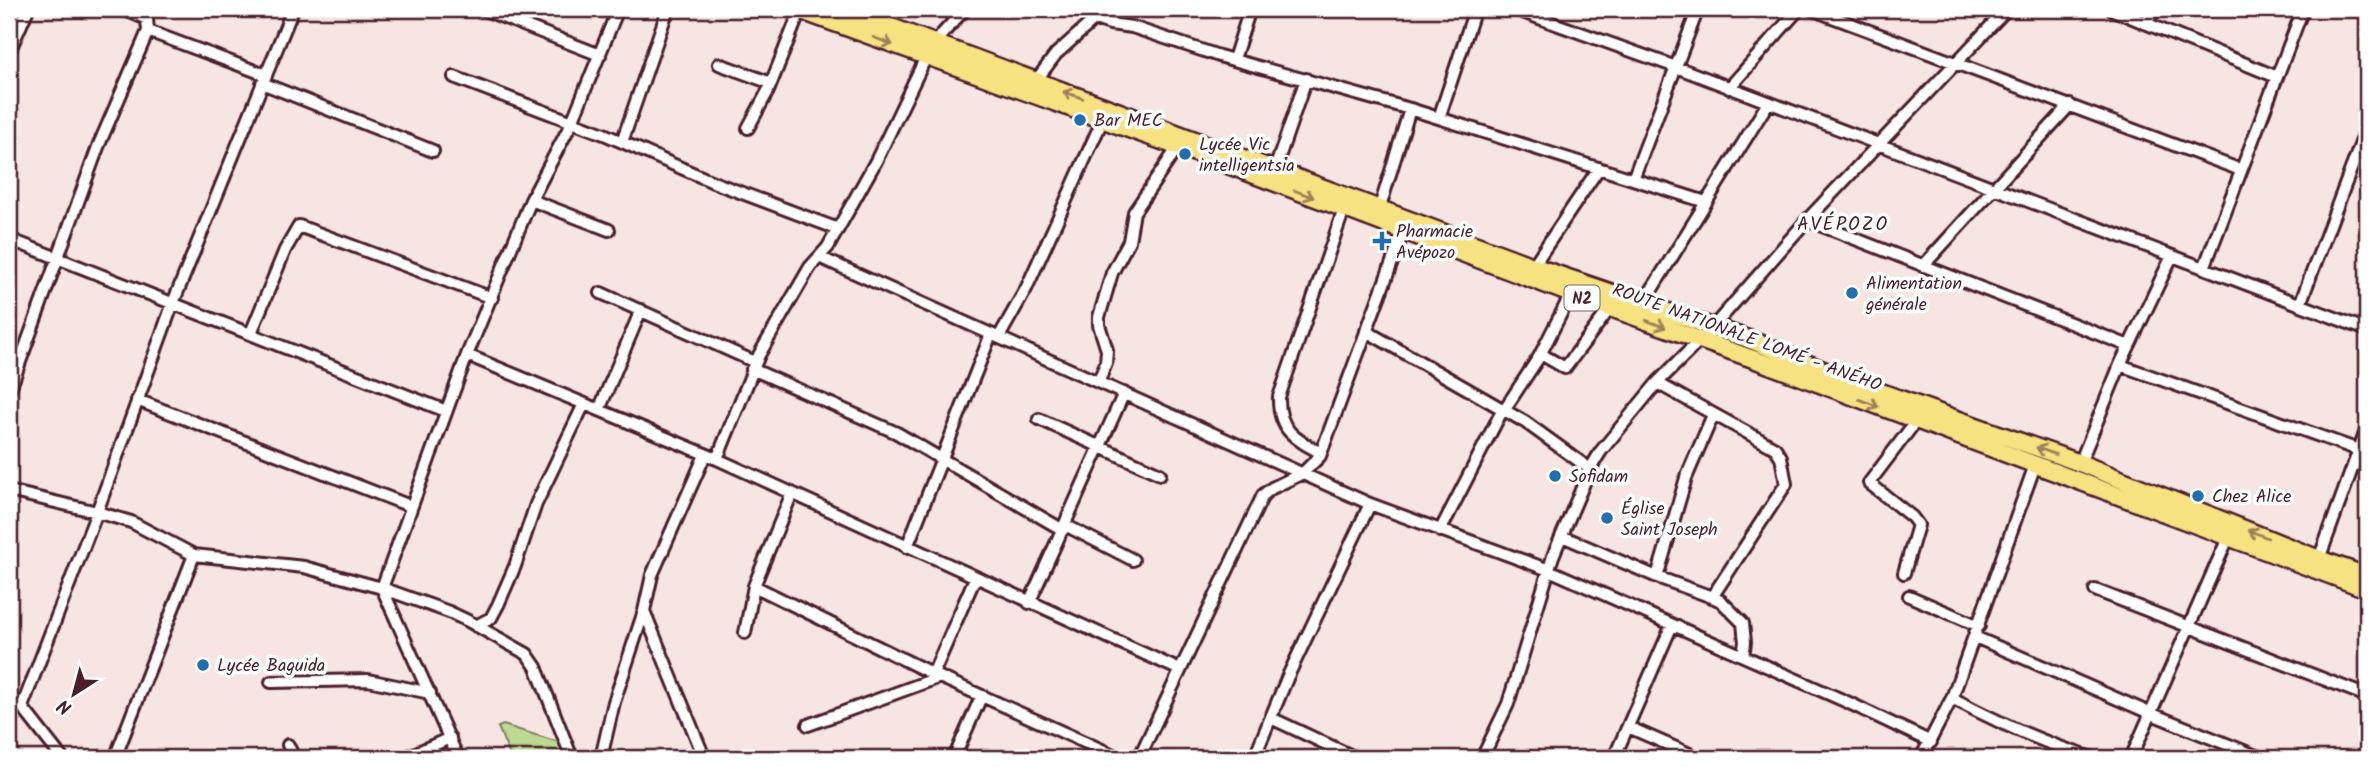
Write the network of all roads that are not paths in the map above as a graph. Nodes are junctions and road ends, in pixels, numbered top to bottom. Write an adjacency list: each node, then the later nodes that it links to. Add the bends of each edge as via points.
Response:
1 (28, 9): 22 (street)
2 (123, 9): 21 (street, via 147,19)
3 (293, 9): 32 (street)
4 (482, 9): 25 (street)
5 (618, 9): 25 (street)
6 (668, 9): 45 (street)
7 (843, 9): 23 (highway, ROUTE NATIONALE LOMÉ - ANÉHO / N2)
8 (965, 9): 23 (street)
9 (1250, 9): 26 (street)
10 (1475, 9): 40 (street)
11 (1514, 9): 29 (street)
12 (1698, 9): 29 (street)
13 (1800, 9): 36 (street)
14 (1811, 9): 27 (street)
15 (2007, 9): 27 (street)
16 (2111, 9): 20 (street)
17 (2157, 9): 20 (street)
18 (2302, 9): 31 (street)
19 (798, 10): 23 (highway, ROUTE NATIONALE LOMÉ - ANÉHO / N2, one-way to 23); 35 (street)
20 (2144, 23): 31 (street)
21 (148, 31): 32 (street); 65 (street, via 98,147)
22 (12, 38): 24 (street)
23 (930, 51): 34 (highway, ROUTE NATIONALE LOMÉ - ANÉHO / N2); 41 (highway, ROUTE NATIONALE LOMÉ - ANÉHO / N2); 59 (street)
24 (9, 52)
25 (600, 55): 42 (street)
26 (1234, 60): 33 (street); 34 (street, via 1095,19 1056,54)
27 (1956, 63): 38 (street); 46 (street)
28 (719, 64): 35 (street)
29 (1675, 67): 36 (street); 52 (street)
30 (454, 77): 42 (street)
31 (2277, 77): 51 (street)
32 (264, 79): 48 (street); 73 (street)
33 (1306, 79): 39 (street); 50 (street)
34 (1035, 82): 50 (highway, ROUTE NATIONALE LOMÉ - ANÉHO / N2, one-way to 34)
35 (771, 83): 44 (street)
36 (1729, 88): 37 (street)
37 (1768, 103): 46 (street); 55 (street)
38 (2070, 105): 51 (street); 53 (street)
39 (1410, 109): 40 (street); 56 (street)
40 (1439, 118): 49 (street)
41 (1102, 121): 47 (highway, ROUTE NATIONALE LOMÉ - ANÉHO / N2); 81 (street, via 1026,289)
42 (572, 122): 45 (street); 54 (street)
43 (2367, 127): 74 (street)
44 (748, 128)
45 (622, 142): 59 (street)
46 (1878, 146): 53 (street); 58 (street)
47 (1178, 147): 57 (highway, ROUTE NATIONALE LOMÉ - ANÉHO / N2, one-way to 57); 88 (street, via 1134,212 1129,241 1108,285 1099,317 1106,363)
48 (433, 151)
49 (1599, 168): 52 (street); 66 (street)
50 (1275, 169): 56 (highway, ROUTE NATIONALE LOMÉ - ANÉHO / N2)
51 (2241, 170): 68 (street)
52 (1633, 179): 55 (street)
53 (1995, 188): 63 (street); 67 (street)
54 (531, 200): 60 (street); 71 (street)
55 (1706, 202): 72 (street)
56 (1380, 207): 66 (highway, ROUTE NATIONALE LOMÉ - ANÉHO / N2)
57 (1344, 209): 61 (highway, ROUTE NATIONALE LOMÉ - ANÉHO / N2); 103 (street, via 1279,397 1283,425 1297,440)
58 (1807, 220): 67 (street); 77 (street)
59 (838, 229): 64 (street)
60 (609, 230)
61 (1404, 230): 70 (highway, ROUTE NATIONALE LOMÉ - ANÉHO / N2); 79 (street)
62 (9, 239): 65 (street)
63 (2172, 256): 68 (street); 83 (street)
64 (819, 257): 81 (street); 87 (street)
65 (58, 258): 73 (street); 90 (street)
66 (1533, 266): 72 (highway, ROUTE NATIONALE LOMÉ - ANÉHO / N2)
67 (1923, 266): 83 (street)
68 (2204, 268): 74 (street)
69 (601, 293): 76 (street)
70 (1571, 294): 75 (highway, ROUTE NATIONALE LOMÉ - ANÉHO / N2); 84 (street)
71 (492, 298): 80 (street, via 299,226); 85 (street)
72 (1644, 302): 77 (highway, ROUTE NATIONALE LOMÉ - ANÉHO / N2)
73 (173, 303): 80 (street); 92 (street)
74 (2300, 304): 78 (street)
75 (1611, 307): 82 (highway, ROUTE NATIONALE LOMÉ - ANÉHO / N2, one-way to 82); 84 (street, via 1565,368)
76 (641, 310): 87 (street); 94 (street)
77 (1713, 327): 82 (street); 107 (highway, ROUTE NATIONALE LOMÉ - ANÉHO / N2, one-way to 77)
78 (2367, 330)
79 (1366, 331): 95 (street); 103 (street)
80 (251, 332): 96 (street)
81 (995, 336): 88 (street); 106 (street)
82 (1698, 340): 89 (street); 99 (highway, ROUTE NATIONALE LOMÉ - ANÉHO / N2, one-way to 99)
83 (2129, 346): 86 (street)
84 (1541, 354): 95 (street)
85 (467, 355): 93 (street); 96 (street)
86 (2120, 365): 102 (street); 107 (street)
87 (754, 366): 105 (street); 106 (street)
88 (1098, 381): 91 (street)
89 (1657, 383): 97 (street); 109 (street)
90 (9, 392)
91 (1124, 393): 101 (street); 110 (street)
92 (137, 400): 115 (street); 116 (street)
93 (584, 404): 94 (street); 140 (street, via 537,504 498,605 491,618)
94 (599, 410): 104 (street)
95 (1503, 410): 109 (street); 118 (street)
96 (446, 411): 115 (street)
97 (1713, 415): 128 (street, via 1686,478); 135 (street, via 1775,448 1786,484)
98 (1039, 419): 101 (street)
99 (1916, 421): 108 (highway, ROUTE NATIONALE LOMÉ - ANÉHO / N2); 126 (street, via 1869,483 1918,525)
100 (2367, 428): 102 (street)
101 (1101, 445): 111 (street); 117 (street)
102 (2363, 451): 123 (street)
103 (1321, 453): 110 (street)
104 (705, 454): 105 (street); 137 (street, via 657,564)
105 (717, 459): 113 (street)
106 (942, 459): 117 (street); 121 (street)
107 (2080, 463): 123 (highway, ROUTE NATIONALE LOMÉ - ANÉHO / N2, one-way to 107)
108 (2035, 465): 120 (highway, ROUTE NATIONALE LOMÉ - ANÉHO / N2); 141 (street)
109 (1590, 469): 119 (street)
110 (1303, 473): 114 (street); 145 (street, via 1263,495)
111 (1160, 474)
112 (9, 491): 116 (street)
113 (792, 493): 121 (street); 130 (street)
114 (1370, 504): 118 (street); 155 (street)
115 (410, 506): 131 (street)
116 (97, 512): 122 (street, via 131,522); 153 (street)
117 (1064, 527): 124 (street); 136 (street)
118 (1440, 531): 125 (street)
119 (1562, 536): 125 (street); 128 (street)
120 (2228, 538): 132 (highway, ROUTE NATIONALE LOMÉ - ANÉHO / N2); 139 (street)
121 (907, 547): 129 (street)
122 (194, 555): 131 (street, via 304,567); 162 (street)
123 (2319, 559): 127 (highway, ROUTE NATIONALE LOMÉ - ANÉHO / N2)
124 (1133, 560)
125 (1549, 570): 138 (street); 174 (street, via 1508,704)
126 (1904, 573)
127 (2367, 576)
128 (1657, 577): 135 (street)
129 (975, 578): 136 (street); 146 (street)
130 (754, 586): 142 (street); 146 (street)
131 (382, 588): 140 (street); 148 (street)
132 (2367, 589)
133 (2095, 590): 139 (street)
134 (1909, 596): 141 (street)
135 (1712, 597): 144 (street, via 1743,622)
136 (1029, 603): 145 (street)
137 (644, 611): 167 (street, via 618,686); 168 (street, via 702,752)
138 (1672, 625): 144 (street); 157 (street)
139 (2190, 625): 149 (street); 154 (street)
140 (476, 626): 166 (street, via 527,654)
141 (1979, 626): 143 (street)
142 (745, 633)
143 (1975, 637): 151 (street); 154 (street)
144 (1743, 656): 159 (street)
145 (1180, 670): 171 (street)
146 (936, 676): 150 (street); 156 (street)
147 (271, 682): 148 (street, via 368,680)
148 (430, 693): 158 (street)
149 (2367, 696)
150 (982, 697): 169 (street); 170 (street)
151 (1952, 698): 159 (street); 178 (street, via 2035,738)
152 (9, 706): 153 (street)
153 (22, 708): 161 (street)
154 (2152, 714): 179 (street); 180 (street)
155 (1271, 718): 172 (street); 173 (street)
156 (808, 725)
157 (1628, 727): 175 (street); 176 (street)
158 (450, 738): 164 (street); 165 (street)
159 (1931, 742): 177 (street)
160 (288, 745): 163 (street)
161 (62, 758)
162 (115, 758)
163 (294, 758)
164 (404, 758)
165 (458, 758)
166 (572, 758)
167 (601, 758)
168 (700, 758)
169 (954, 758)
170 (1120, 758)
171 (1139, 758)
172 (1254, 758)
173 (1356, 758)
174 (1482, 758)
175 (1614, 758)
176 (1699, 758)
177 (1921, 758)
178 (2092, 758)
179 (2131, 758)
180 (2261, 758)

